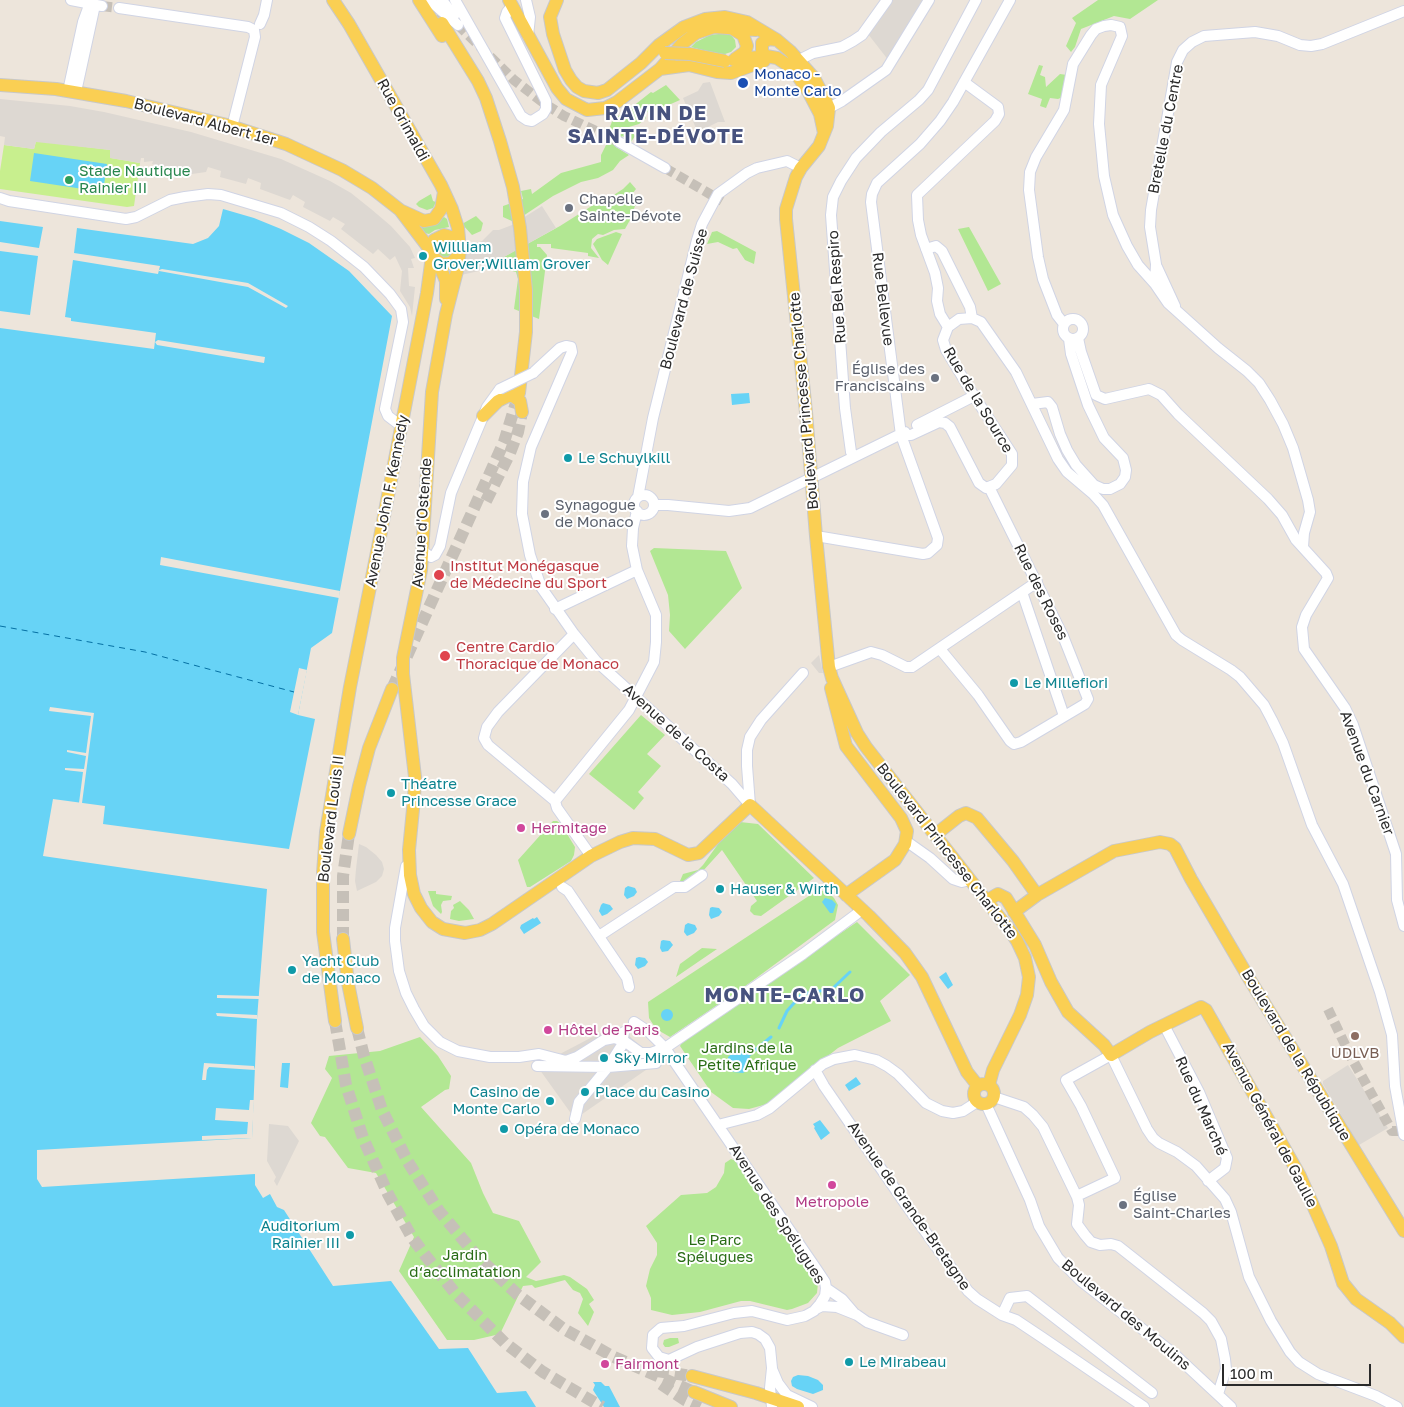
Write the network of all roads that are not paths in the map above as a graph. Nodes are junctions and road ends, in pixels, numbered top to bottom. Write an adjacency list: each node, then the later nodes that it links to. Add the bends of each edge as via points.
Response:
1 (72, 0): 15 (street)
2 (268, 0): 19 (street)
3 (332, 0): 40 (main road, Rue Grimaldi, via 349,24)
4 (419, 0): 34 (main road)
5 (429, 0): 6 (street, via 459,24)
6 (442, 0)
7 (455, 0): 14 (street, via 521,116 532,121 543,114 547,105 505,18)
8 (526, 0): 22 (street, via 530,17)
9 (557, 0): 28 (main road, via 551,10 550,25 565,70 577,86 598,93)
10 (887, 0): 26 (street, via 862,35 842,47 813,53)
11 (929, 0): 33 (street, via 886,70)
12 (976, 0): 64 (street, Rue Bel Respiro, via 928,90 881,132 849,167 834,197 831,209 846,408)
13 (1010, 0): 30 (street, Rue Bellevue)
14 (511, 3): 22 (main road)
15 (94, 4): 32 (street, via 83,22)
16 (119, 8): 19 (street)
17 (1404, 11): 46 (street, Bretelle du Centre, via 1311,46 1300,46 1278,36 1255,32 1204,36 1183,50 1177,62 1151,210 1150,227)
18 (442, 23): 34 (main road, via 478,81)
19 (257, 27): 35 (street)
20 (730, 28): 21 (main road); 25 (main road, via 743,35 746,43 745,52); 29 (main road, via 714,27 696,33)
21 (761, 31): 23 (main road); 28 (main road, via 734,18 714,17 694,22 659,45)
22 (528, 36): 29 (main road, via 562,96 587,110 605,108 617,102)
23 (777, 40): 24 (main road, via 769,39 762,43 762,52); 26 (main road)
24 (766, 56): 25 (main road); 27 (main road)
25 (729, 60): 28 (main road, bridge, via 665,53)
26 (799, 60): 33 (main road, via 818,85)
27 (785, 62): 29 (main road, via 767,61 731,73 689,65); 36 (main road, via 808,91 820,114)
28 (641, 63)
29 (660, 68)
30 (964, 82): 43 (street, via 996,104 999,114 917,195 918,220); 62 (street, Rue Bellevue, via 940,121 877,184 872,194)
31 (0, 85): 32 (main road, Boulevard Albert 1er)
32 (72, 92): 35 (main road, Boulevard Albert 1er, via 159,108)
33 (828, 108): 36 (main road, via 829,118)
34 (494, 124): 55 (main road, via 512,187 524,256 526,332)
35 (232, 127): 42 (main road, Boulevard Albert 1er, via 320,158 363,182)
36 (824, 134): 39 (main road, Boulevard Princesse Charlotte, via 819,146)
37 (619, 142): 38 (street)
38 (665, 168)
39 (801, 168): 65 (main road, Boulevard Princesse Charlotte, via 786,209 786,219); 67 (street, Boulevard de Suisse, via 787,162 747,173 718,194 706,217 697,240 653,418)
40 (444, 192): 42 (main road, via 441,209 434,219 424,221); 44 (main road, Rue Grimaldi, via 456,221)
41 (0, 198): 60 (street, via 126,219 170,200 221,195 281,213 309,227 364,267 402,309 403,322 385,409 388,416)
42 (400, 210): 45 (main road, Boulevard Albert 1er)
43 (926, 249): 51 (street, via 936,246 942,251); 53 (street, via 935,273 940,314)
44 (459, 251): 45 (main road, via 454,261); 45 (main road, via 452,237 434,240); 50 (main road, Avenue d'Ostende, via 456,279)
45 (438, 260): 50 (main road, Avenue d'Ostende, via 446,281); 60 (main road, Avenue John F. Kennedy, via 427,293)
46 (1156, 264): 47 (street, via 1147,272); 48 (street); 49 (street)
47 (1143, 270): 48 (street); 52 (street, via 1127,246 1114,215 1104,176 1099,124 1100,85 1122,36 1120,27 1104,26 1091,35 1073,64 1064,110 1030,172 1029,190 1043,279 1057,315)
48 (1155, 284): 49 (street)
49 (1175, 308): 71 (street, via 1247,371 1270,400 1293,448 1310,512)
50 (446, 314): 73 (main road, Avenue d'Ostende, via 430,409)
51 (977, 320): 53 (street, via 959,319); 57 (street, via 1016,372)
52 (1064, 324): 54 (street, via 1063,333); 54 (street, via 1072,319 1081,323 1083,333)
53 (948, 327): 56 (street, Rue de la Source, via 943,340 946,350)
54 (1073, 339): 61 (street, via 1072,354 1088,405 1104,438 1123,458 1125,478 1110,489 1094,485 1076,465); 70 (street, via 1096,395 1105,399 1149,389 1161,394)
55 (519, 393)
56 (974, 396): 62 (street); 66 (street, Rue de la Source, via 1012,454 1012,465)
57 (1032, 404): 61 (street, via 1048,402); 63 (street)
58 (522, 412): 59 (main road, via 520,401 508,396)
59 (483, 416): 73 (street, Avenue de la Costa, via 451,493 440,546 431,557); 78 (street, Avenue de la Costa, bridge, via 500,389 533,373 560,348 572,347 531,447 522,514 530,555 541,586)
60 (401, 426): 85 (main road, Avenue John F. Kennedy)
61 (1060, 434): 63 (street)
62 (901, 435): 64 (street); 66 (street, Rue des Roses, via 911,435 939,422 945,423 979,483); 72 (street, Rue Bellevue, via 938,538 937,545 923,554)
63 (1046, 437): 125 (street, via 1067,472 1103,505 1176,635 1240,677 1264,705 1272,720 1312,825 1343,884 1380,992 1392,1035 1395,1086)
64 (854, 457): 65 (street)
65 (811, 478): 68 (street, via 750,508 729,511); 72 (main road, Boulevard Princesse Charlotte)
66 (992, 486): 76 (street, Rue des Roses)
67 (638, 497): 68 (street, via 648,496); 69 (street, via 635,503)
68 (654, 505): 69 (street, via 648,514)
69 (637, 511): 75 (street, via 632,541)
70 (1282, 515): 71 (street, via 1296,524); 74 (street)
71 (1307, 524): 74 (street)
72 (816, 536): 81 (main road, Boulevard Princesse Charlotte)
73 (422, 547): 98 (main road, Avenue d'Ostende, via 419,580 403,658 415,777)
74 (1302, 547): 106 (street, Avenue du Carnier, via 1328,578 1306,615 1302,627 1304,649 1353,725 1396,854 1397,900)
75 (637, 570): 78 (street); 84 (street, via 656,615 656,642 654,662)
76 (1037, 582): 77 (street); 86 (street, Rue des Roses, via 1088,699)
77 (1022, 592): 80 (street); 86 (street)
78 (556, 608): 79 (street, Avenue de la Costa)
79 (574, 634): 84 (street, Avenue de la Costa, via 596,661); 91 (street, via 498,712 487,727 484,738 488,745)
80 (940, 649): 81 (street, via 912,667 871,652); 86 (street, via 1014,744)
81 (830, 673): 87 (main road, Boulevard Princesse Charlotte); 88 (main road, Boulevard Princesse Charlotte, via 831,692)
82 (803, 674): 89 (street, via 761,720 750,737)
83 (392, 689): 93 (main road, via 369,748)
84 (636, 697): 90 (street, Avenue de la Costa); 91 (street)
85 (346, 708): 111 (main road, Boulevard Louis II, via 326,832 323,873 322,932)
86 (1064, 716)
87 (857, 733): 88 (main road, via 848,731); 94 (main road, Boulevard Princesse Charlotte)
88 (844, 742): 95 (main road, via 901,818 907,831)
89 (747, 766): 90 (street, via 742,777); 92 (street)
90 (732, 784): 92 (street, Avenue de la Costa)
91 (555, 801): 96 (street)
92 (750, 805): 96 (main road, Avenue d'Ostende, via 706,848 694,855 655,839 641,838 613,844); 101 (main road, Avenue de la Costa)
93 (349, 834)
94 (934, 834): 99 (main road, Boulevard Princesse Charlotte); 102 (main road, via 966,813 977,818)
95 (906, 841): 99 (street, via 953,879); 101 (main road, via 895,860)
96 (591, 856): 98 (main road, Avenue d'Ostende, via 492,924 469,932 449,931 432,922 418,904)
97 (702, 875): 107 (street, via 685,887 674,887)
98 (407, 880): 115 (street, via 395,928 396,958 414,1009 424,1026 440,1042 468,1054 504,1058 539,1055 566,1061 604,1040)
99 (970, 880): 103 (main road, Boulevard Princesse Charlotte)
100 (562, 886): 107 (street)
101 (846, 895): 104 (main road, Avenue de la Costa)
102 (1037, 895): 105 (main road); 128 (main road, Boulevard de la République, via 1114,851 1160,842 1175,848 1250,980)
103 (986, 901): 105 (main road, via 998,894); 122 (main road, Boulevard Princesse Charlotte, via 1017,941 1029,977 1024,1004)
104 (862, 910): 116 (street); 122 (main road, Boulevard des Moulins, via 899,945 922,977 966,1072)
105 (1014, 912): 117 (main road, via 1035,945 1068,1012)
106 (1404, 926)
107 (599, 935): 109 (street); 110 (street, via 628,978)
108 (343, 939): 114 (main road)
109 (588, 941)
110 (629, 987)
111 (335, 1020)
112 (634, 1022): 116 (street, Avenue des Spélugues)
113 (1164, 1025): 117 (main road); 126 (street, Rue du Marché, via 1199,1092 1227,1158 1225,1168); 134 (main road, Avenue Général de Gaulle, via 1202,1006 1210,1015 1300,1176 1331,1246 1343,1283 1356,1298)
114 (357, 1028)
115 (624, 1036): 116 (street, via 642,1053); 120 (street)
116 (665, 1048): 124 (street, Avenue des Spélugues)
117 (1111, 1055): 126 (street, via 1153,1138 1196,1166); 127 (street, via 1066,1080 1115,1178)
118 (656, 1063): 120 (street)
119 (537, 1066): 120 (street)
120 (608, 1067): 123 (street, via 579,1102)
121 (815, 1070): 122 (street, via 834,1059 866,1057 887,1066 926,1102 942,1112 963,1111); 124 (street, via 757,1116); 132 (street, Avenue de Grande-Bretagne, via 968,1291)
122 (985, 1095): 139 (street, Boulevard des Moulins, via 1039,1226 1058,1258 1081,1282 1173,1353); 139 (street, via 1024,1107 1043,1127 1077,1196 1077,1224 1091,1242 1118,1246 1211,1321 1221,1339 1226,1369)
123 (575, 1119)
124 (718, 1125): 129 (street, Avenue des Spélugues)
125 (1404, 1135)
126 (1208, 1181): 146 (street, via 1225,1199 1249,1276 1290,1352 1318,1374)
127 (1081, 1194)
128 (1404, 1231)
129 (826, 1288): 130 (street, Avenue des Spélugues); 131 (street)
130 (818, 1308): 131 (street, via 837,1307); 135 (street, Avenue des Spélugues, via 796,1320 743,1311 684,1326 660,1328 652,1336 652,1348 659,1357 669,1360 705,1344 752,1332 769,1345)
131 (857, 1315): 133 (street)
132 (1002, 1316): 138 (street, via 1010,1298 1027,1296); 144 (street, Avenue de Grande-Bretagne, via 1016,1320)
133 (903, 1335)
134 (1404, 1337)
135 (772, 1368): 140 (street); 143 (street, via 787,1395)
136 (692, 1376): 140 (main road, via 756,1393)
137 (694, 1392): 141 (main road)
138 (1152, 1393)
139 (1218, 1394): 145 (street, Boulevard des Moulins)
140 (771, 1403): 142 (main road)
141 (731, 1407)
142 (798, 1407)
143 (812, 1407)
144 (1144, 1407)
145 (1231, 1407)
146 (1397, 1407)

